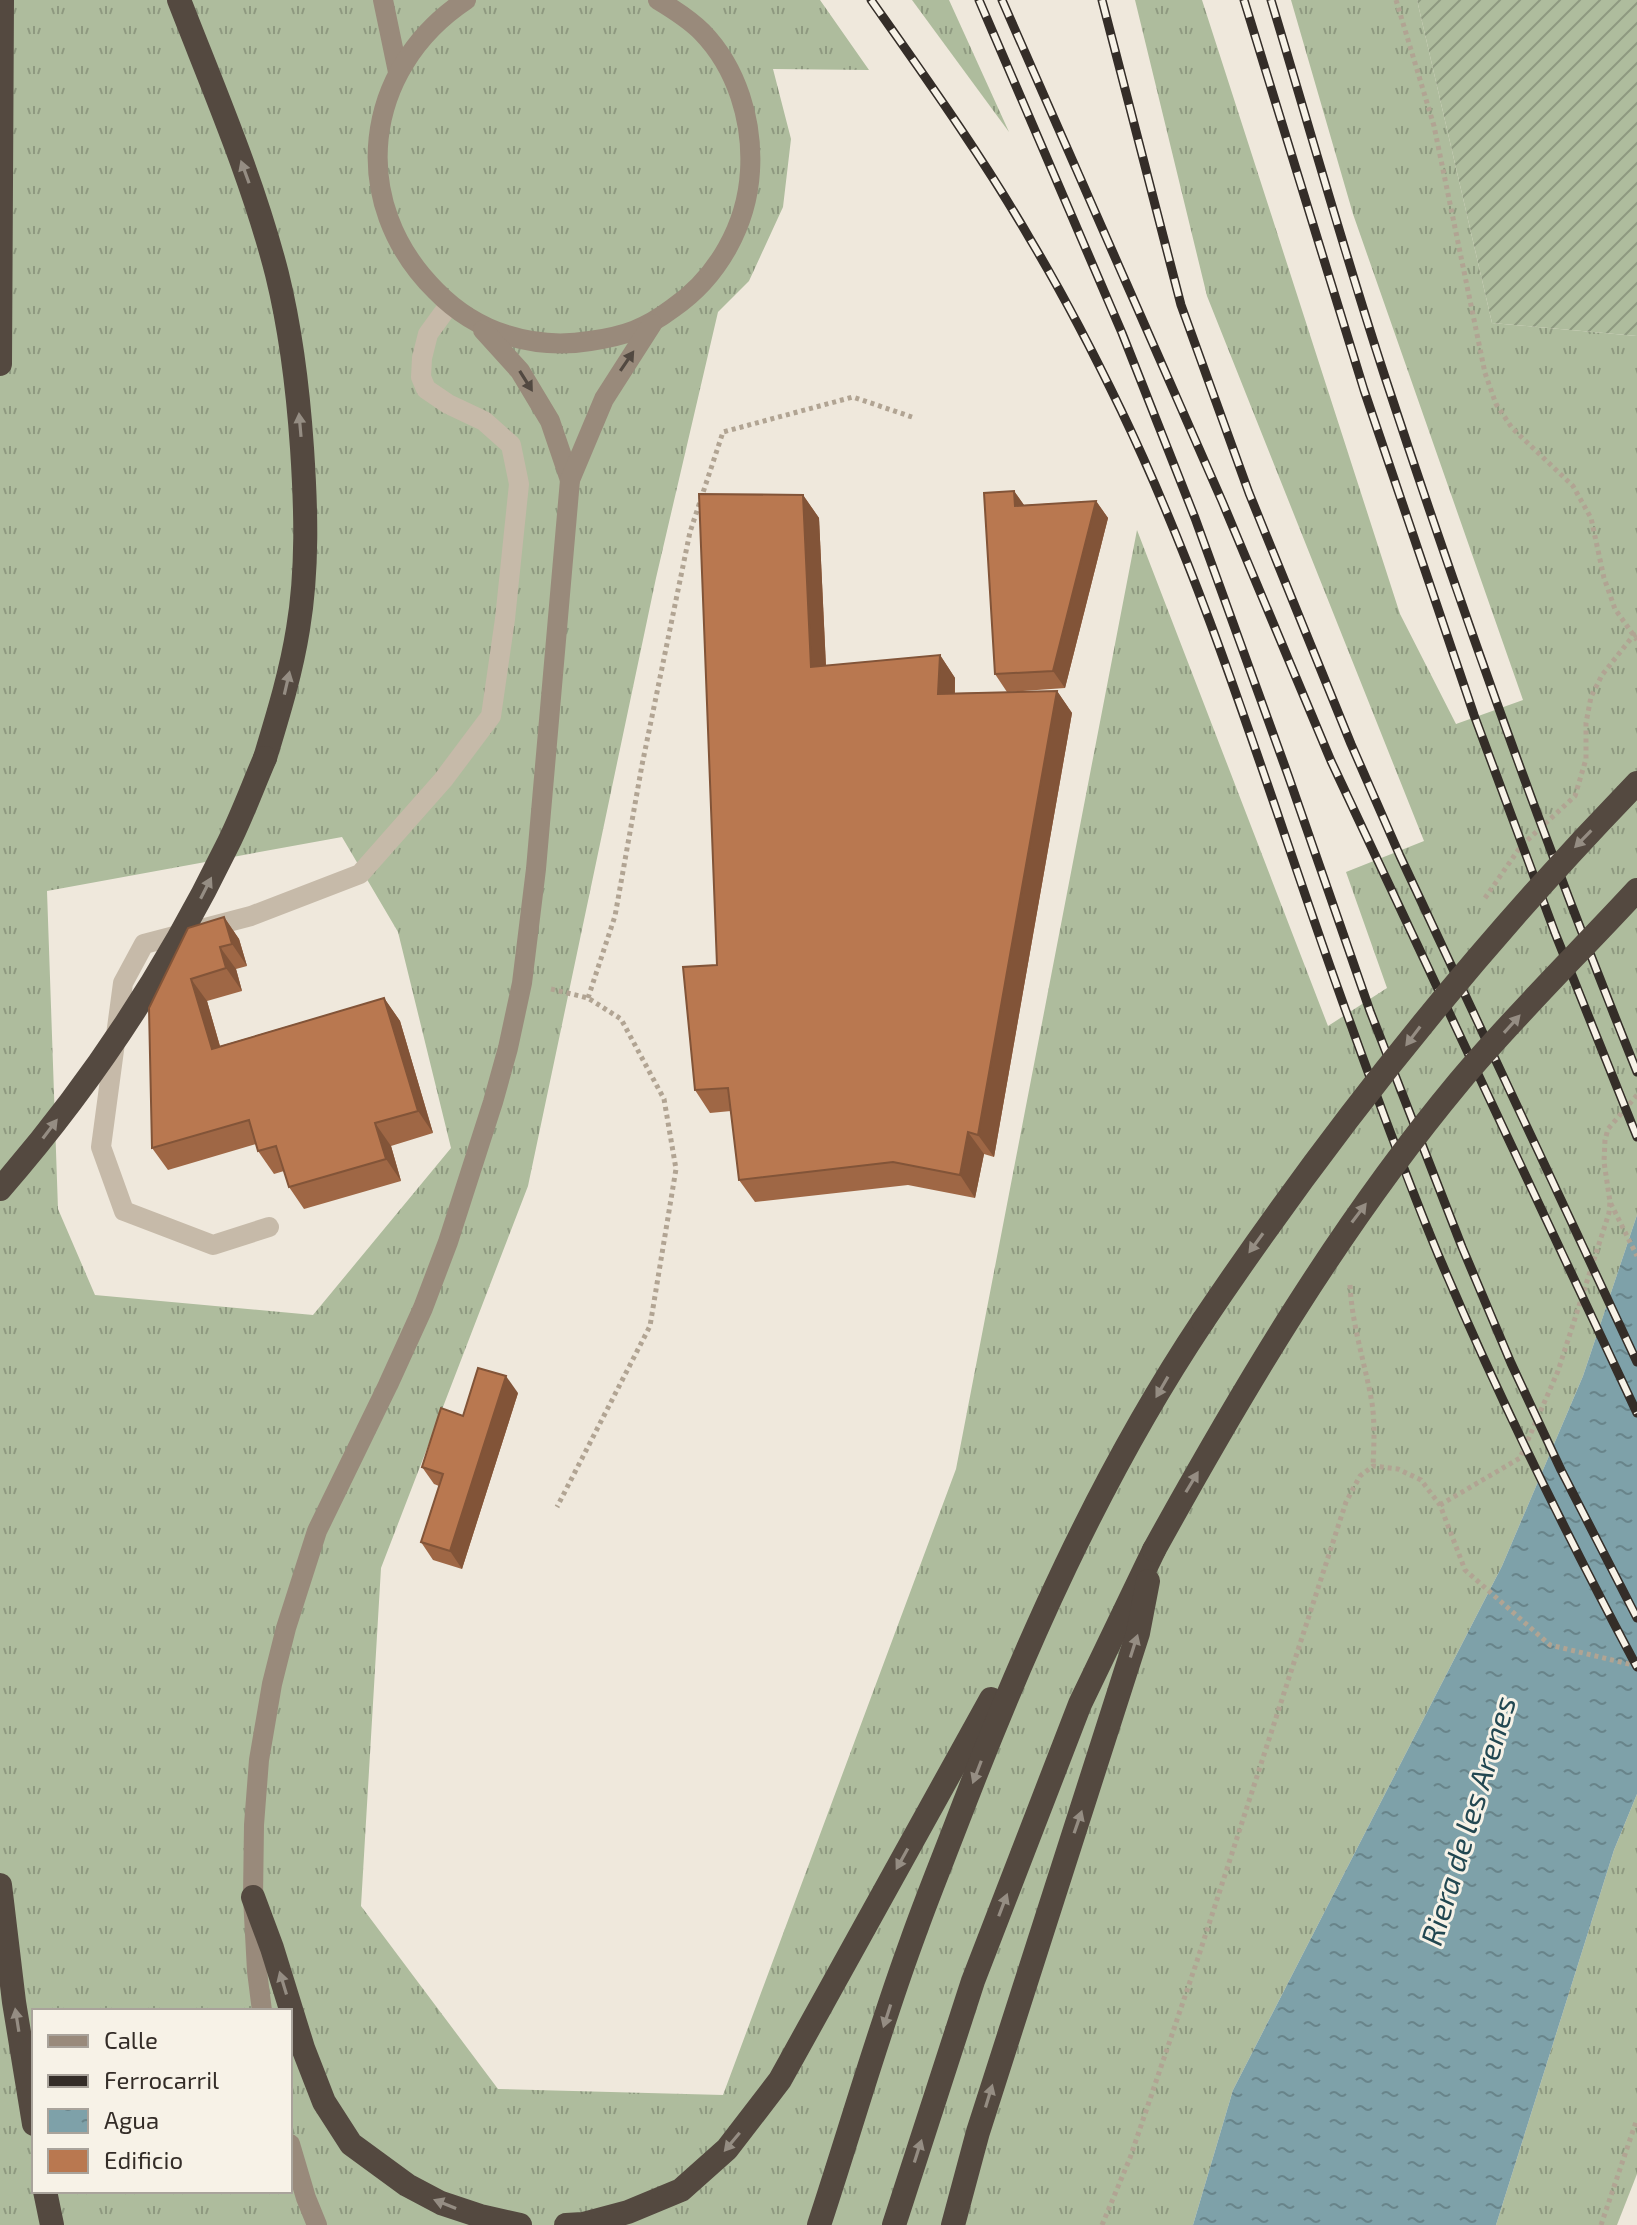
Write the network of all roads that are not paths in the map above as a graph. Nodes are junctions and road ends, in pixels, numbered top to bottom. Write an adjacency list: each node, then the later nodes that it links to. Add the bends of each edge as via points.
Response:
1 (2, 0): 10 (highway)
2 (179, 0): 14 (highway, one-way to 2, bridge, via 116,1039 196,907 265,758 298,628 306,498 294,359 256,202)
3 (383, 0): 6 (main road)
4 (466, 0): 6 (main road, via 418,41)
5 (668, 3): 9 (main road, via 702,32 727,66 744,105 751,147 749,189 737,230 716,267 688,298)
6 (398, 72): 7 (main road, via 383,112 377,154 381,197 396,238 419,275)
7 (449, 305): 8 (main road); 15 (lane, via 428,334 421,377 426,389 484,421 511,445 519,484 491,716 360,874 251,916 144,944 123,983 101,1147 124,1211 213,1245)
8 (475, 322): 9 (main road, via 519,339 571,344 613,338); 11 (main road, one-way to 11, via 520,371 550,421)
9 (652, 324): 11 (main road, one-way to 9, via 604,399)
10 (0, 364)
11 (570, 480): 19 (main road, via 536,869 508,1048 423,1308 317,1531 286,1628 259,1760)
12 (1637, 783): 17 (highway, one-way to 17, bridge, via 1427,1016 1255,1244 1179,1357 1129,1444)
13 (1637, 890): 16 (highway, one-way to 13, bridge, via 1343,1234 1460,1082)
14 (0, 1189)
15 (269, 1227)
16 (1154, 1550): 31 (highway, one-way to 16, via 973,1981 1080,1704); 32 (highway, one-way to 16, via 1138,1633)
17 (1000, 1696): 29 (highway, one-way to 29, via 780,2080 727,2149 681,2190 628,2212); 30 (highway, one-way to 30, via 910,1944)
18 (0, 1885): 23 (highway, one-way to 18)
19 (253, 1897): 20 (main road); 21 (highway, one-way to 19)
20 (262, 2009)
21 (291, 2009)
22 (292, 2013): 28 (highway, one-way to 22, via 441,2203 351,2144 324,2102)
23 (32, 2112)
24 (292, 2151): 27 (main road)
25 (45, 2193): 26 (highway)
26 (52, 2225)
27 (317, 2225)
28 (520, 2225)
29 (566, 2225)
30 (819, 2225)
31 (894, 2225)
32 (953, 2225)

